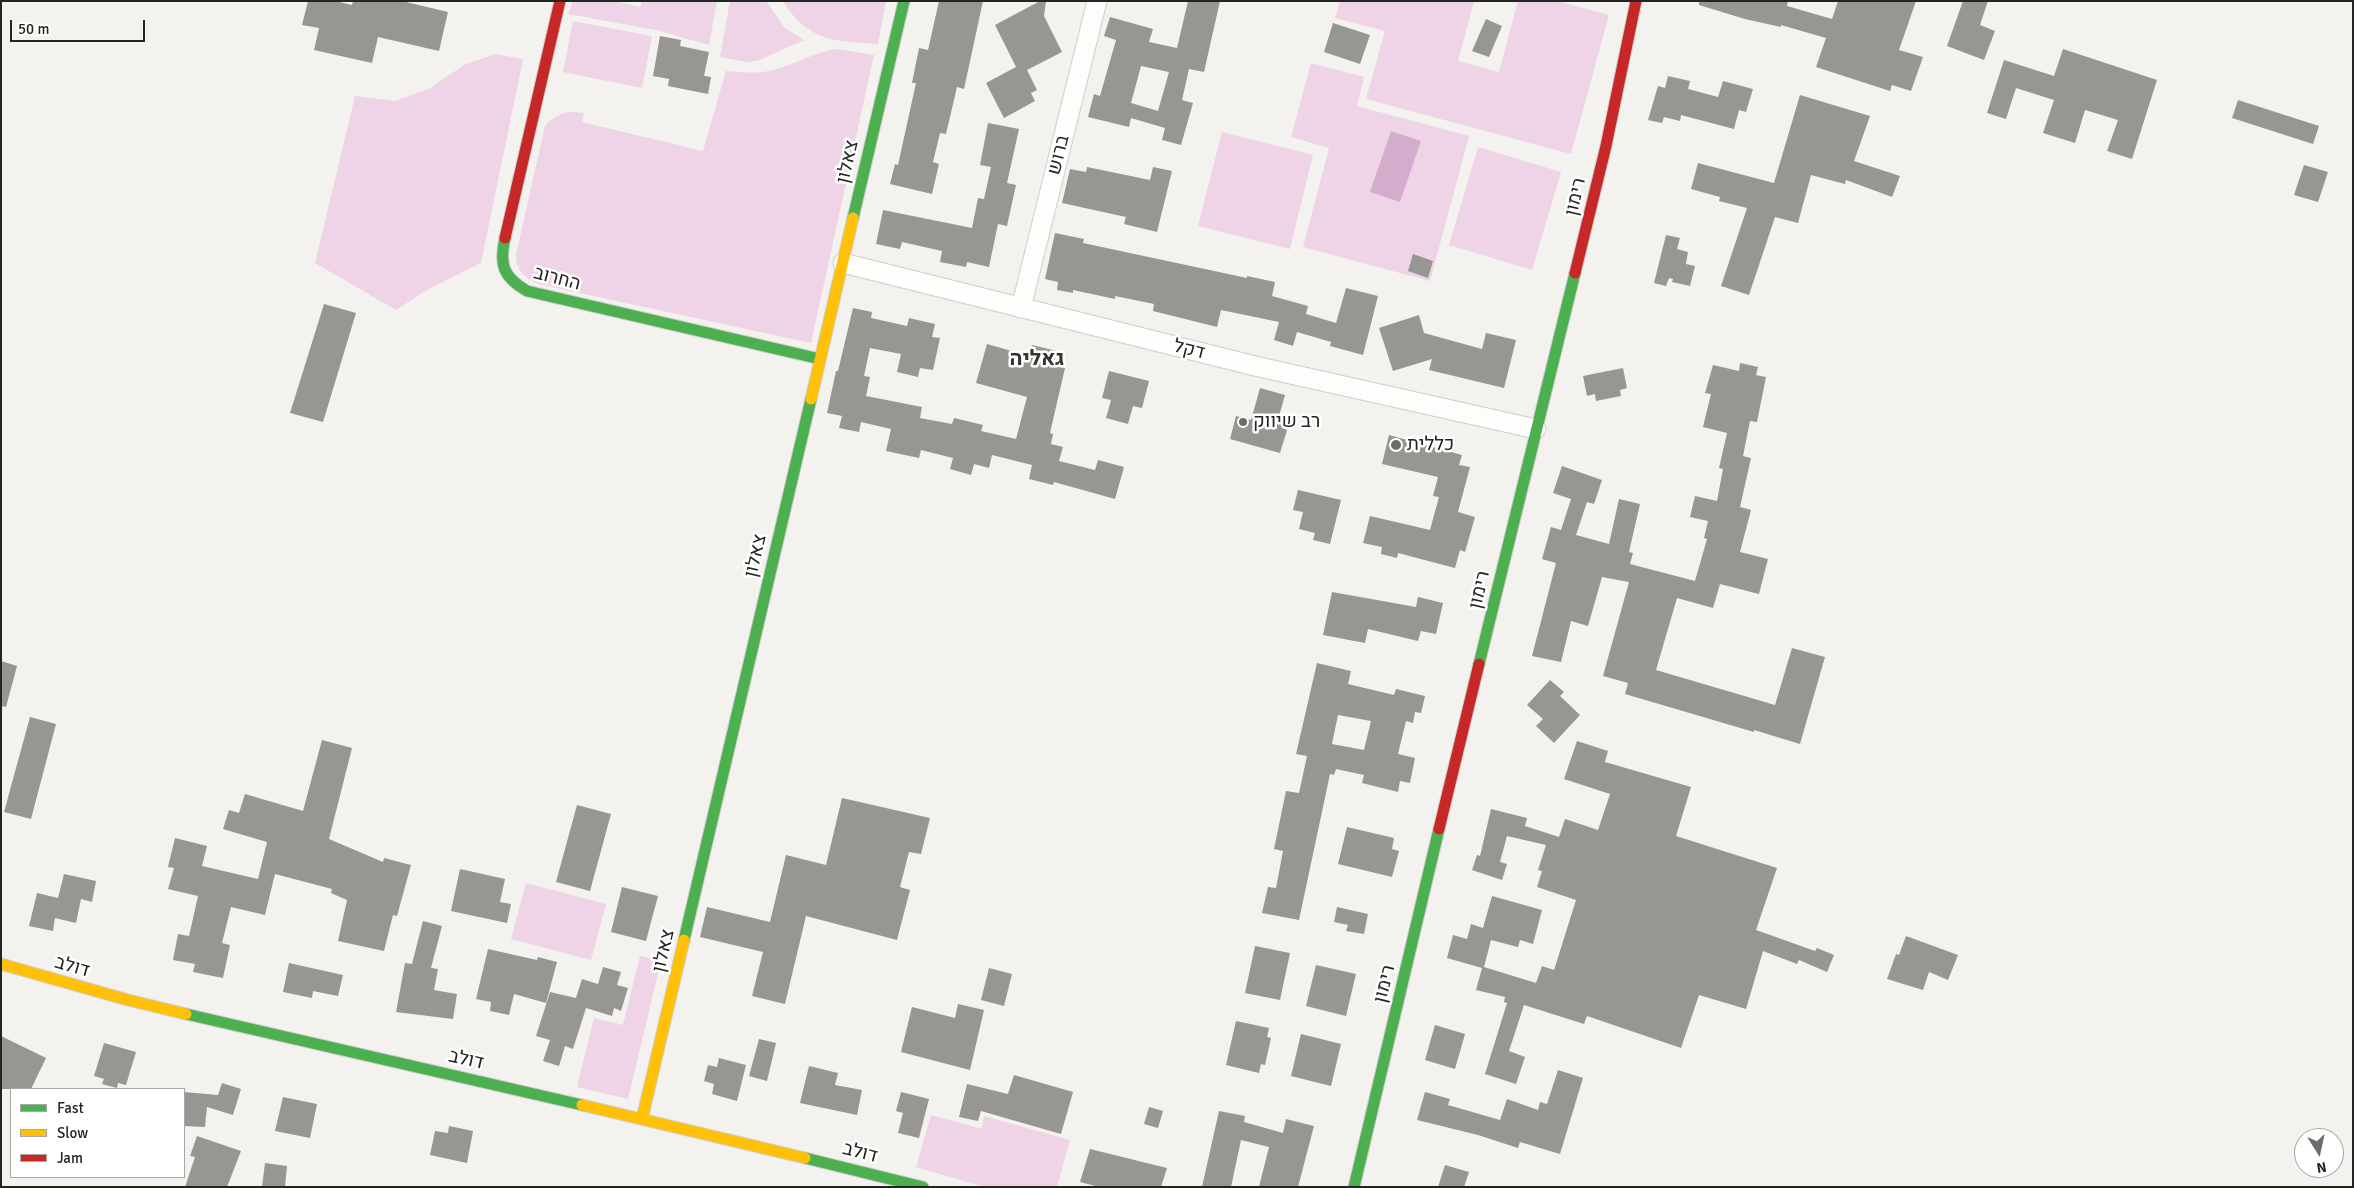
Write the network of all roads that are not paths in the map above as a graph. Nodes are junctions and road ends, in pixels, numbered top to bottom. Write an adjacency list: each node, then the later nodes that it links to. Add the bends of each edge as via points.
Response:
1 (560, 1): 7 (street, החרוב, via 503,246 502,259 508,278 527,291)
2 (904, 1): 5 (street, צאלון)
3 (1097, 1): 6 (street, ברוש)
4 (1636, 1): 8 (street, רימון, via 1606,146)
5 (843, 263): 6 (street, דקל); 7 (street, צאלון)
6 (1021, 308): 8 (street, דקל, via 1254,366)
7 (820, 359): 10 (street, צאלון)
8 (1536, 429): 12 (street, רימון)
9 (1, 964): 10 (street, דולב, via 128,1000)
10 (642, 1119): 11 (street, דולב)
11 (923, 1187)
12 (1354, 1187)

